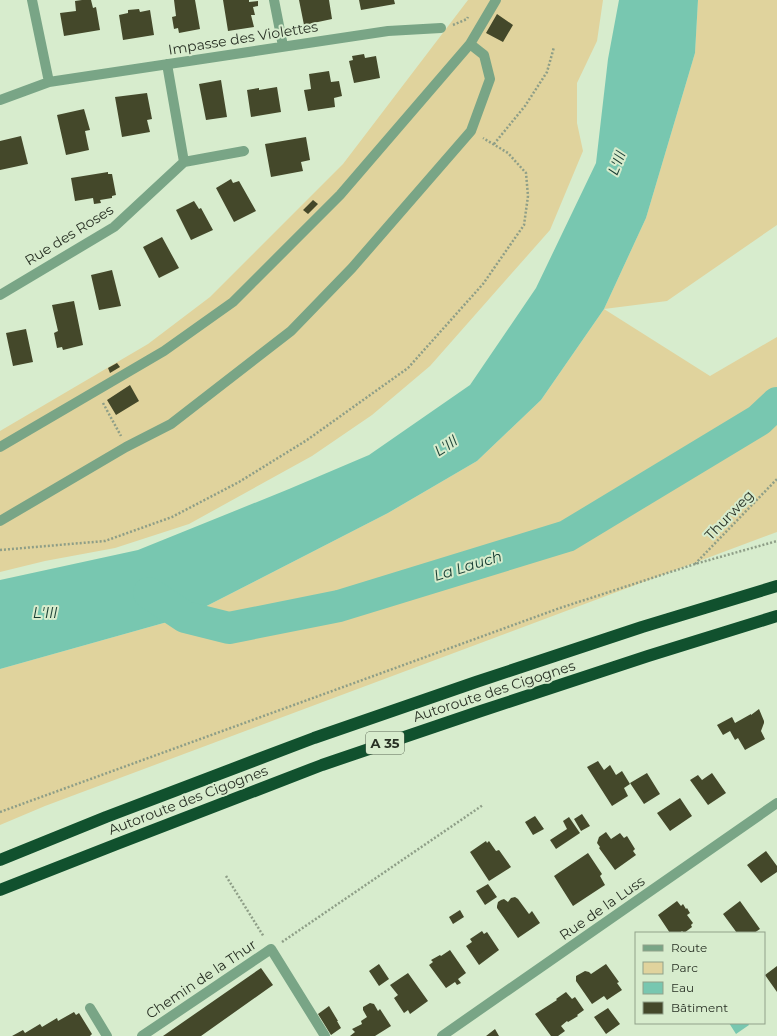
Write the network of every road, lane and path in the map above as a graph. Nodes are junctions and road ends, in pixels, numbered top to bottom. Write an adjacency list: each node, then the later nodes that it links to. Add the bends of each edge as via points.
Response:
1 (32, 0): 9 (street)
2 (274, 0): 6 (street)
3 (496, 0): 5 (street)
4 (441, 28): 6 (street, Impasse des Violettes, via 388,31)
5 (470, 44): 11 (street, via 484,55 490,79); 16 (street, via 340,195 233,302 164,351)
6 (283, 46): 8 (street, Impasse des Violettes)
7 (554, 47): 12 (path, via 547,72 525,106)
8 (167, 64): 9 (street, Impasse des Violettes); 14 (street)
9 (49, 82): 10 (street, Impasse des Violettes)
10 (0, 100)
11 (471, 131): 12 (path); 20 (street, via 352,268 291,331 171,424 126,447)
12 (494, 144): 22 (path, via 508,153 526,172 528,196 524,225 483,284 408,368 307,440 238,482 172,517 105,541)
13 (244, 151): 14 (street)
14 (184, 162): 15 (street, Rue des Roses, via 114,227)
15 (0, 294)
16 (97, 391): 17 (path); 18 (street)
17 (112, 419)
18 (0, 447)
19 (777, 479): 23 (path, Thurweg)
20 (0, 521)
21 (777, 541): 23 (path)
22 (0, 550)
23 (695, 564): 28 (path, via 560,608)
24 (777, 586): 29 (highway, Autoroute des Cigognes / A 35, via 642,627 314,738)
25 (777, 616): 31 (highway, Autoroute des Cigognes / A 35, via 648,656 322,765)
26 (777, 803): 37 (street, Rue de la Luss)
27 (483, 806): 32 (path)
28 (0, 812)
29 (0, 860)
30 (226, 876): 32 (path)
31 (0, 890)
32 (271, 949): 35 (street, Chemin de la Thur); 36 (street, Chemin de la Thur)
33 (90, 1008): 34 (street)
34 (107, 1036)
35 (142, 1036)
36 (325, 1036)
37 (442, 1036)

